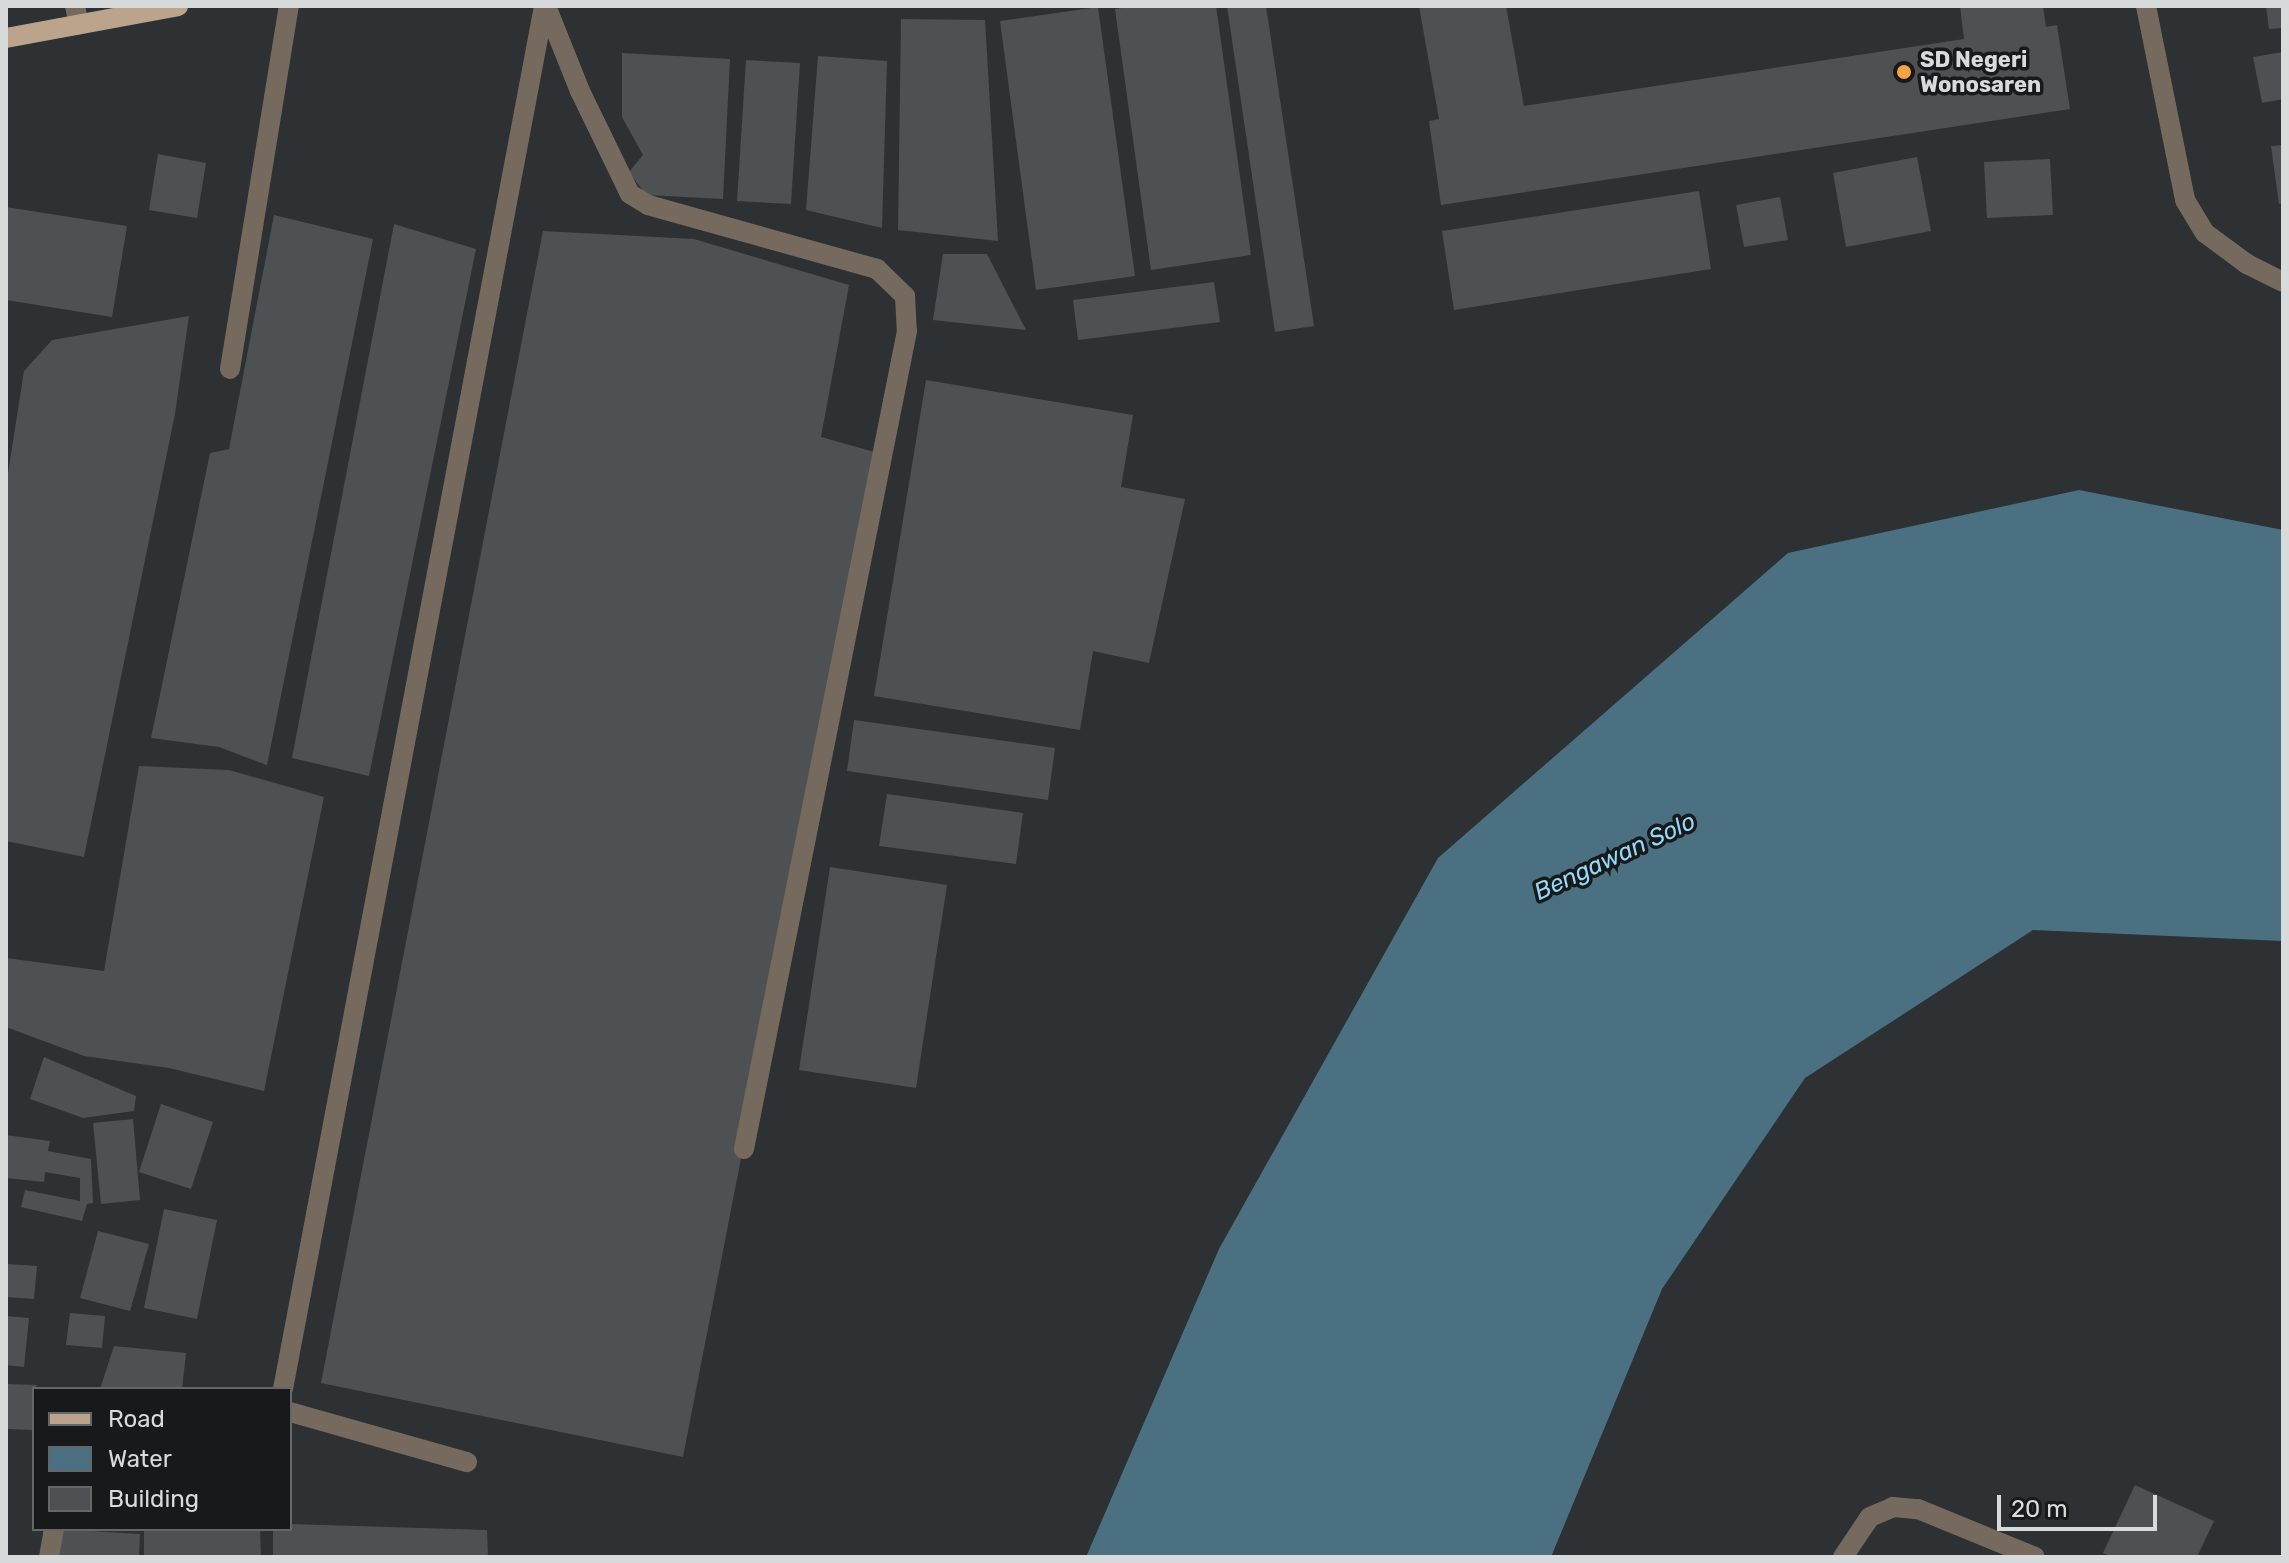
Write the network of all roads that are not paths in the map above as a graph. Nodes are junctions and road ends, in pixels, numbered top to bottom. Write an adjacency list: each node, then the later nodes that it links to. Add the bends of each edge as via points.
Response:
1 (178, 6): 5 (main road)
2 (289, 6): 8 (street)
3 (545, 6): 9 (street, via 630,194 648,205 877,269 905,296 907,331); 10 (street)
4 (2146, 6): 7 (street, via 2185,200 2205,233)
5 (77, 16): 6 (main road)
6 (6, 38)
7 (2283, 282)
8 (230, 369)
9 (744, 1149)
10 (283, 1387)
11 (292, 1413): 12 (street)
12 (467, 1462)
13 (54, 1531): 14 (street)
14 (49, 1557)
15 (1843, 1557): 16 (street, via 1870,1517 1893,1507 1918,1509)
16 (2035, 1557)

